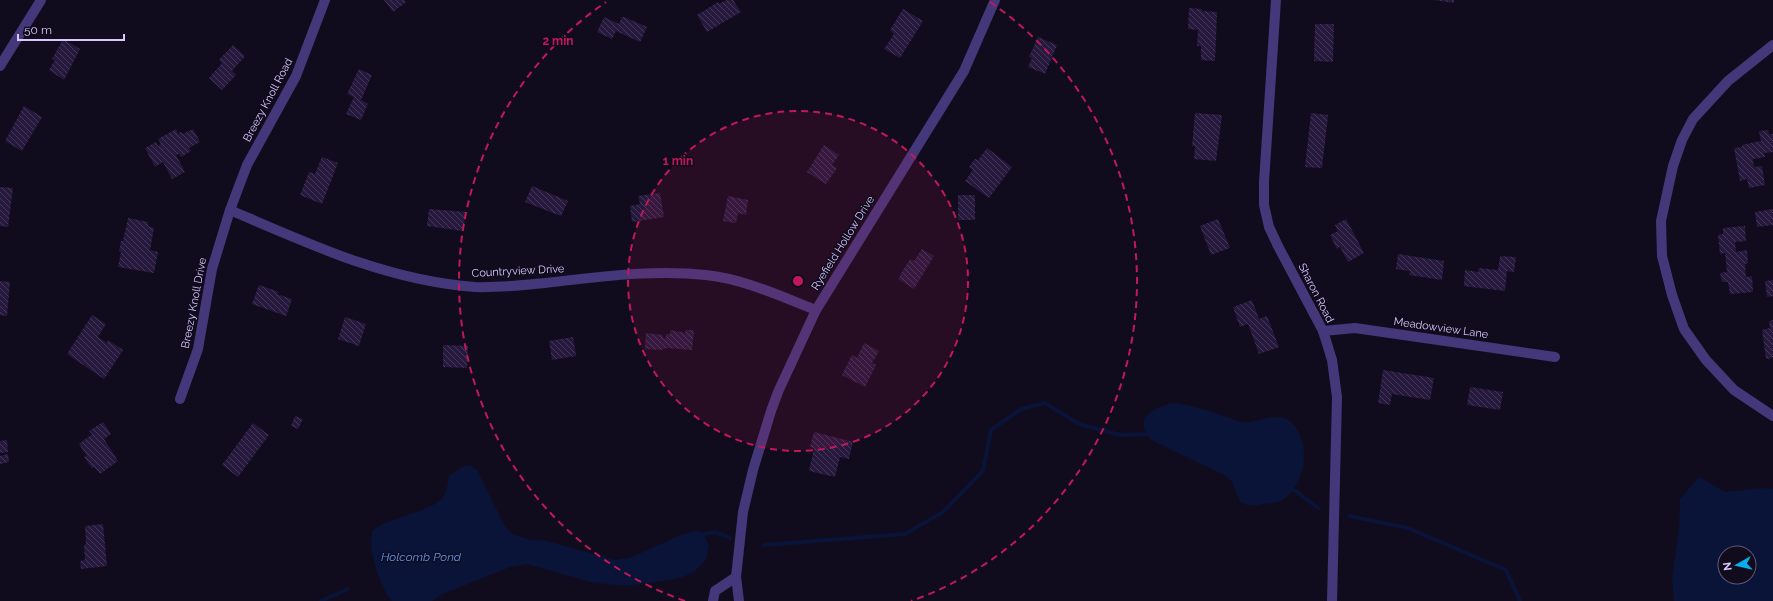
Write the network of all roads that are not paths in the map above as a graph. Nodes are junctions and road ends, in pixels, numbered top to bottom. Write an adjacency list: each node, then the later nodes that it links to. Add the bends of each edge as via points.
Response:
1 (41, 0): 6 (street)
2 (325, 0): 7 (street, Breezy Knoll Road, via 296,76 247,165)
3 (995, 0): 8 (street, Ryefield Hollow Drive, via 964,71)
4 (1276, 0): 9 (street, Sharon Road, via 1264,205 1269,227)
5 (1773, 45): 12 (street, via 1728,81 1693,119 1673,166 1661,221 1662,256 1684,329 1706,360 1734,390)
6 (0, 66)
7 (230, 210): 8 (street, Countryview Drive, via 327,251 387,272 431,282 476,287 658,273 706,275 736,280); 11 (street, Breezy Knoll Drive, via 212,269 198,350)
8 (816, 310): 13 (street, Ryefield Hollow Drive, via 770,411 743,512)
9 (1323, 331): 10 (street, Meadowview Lane, via 1355,328); 16 (street, Sharon Road, via 1332,360 1336,396)
10 (1555, 357)
11 (180, 399)
12 (1773, 416)
13 (736, 577): 14 (street, via 715,591); 15 (street, Ryefield Hollow Drive)
14 (712, 601)
15 (739, 601)
16 (1332, 601)

